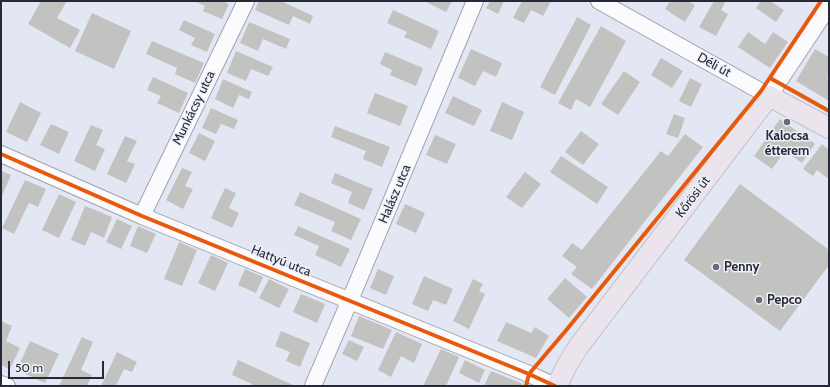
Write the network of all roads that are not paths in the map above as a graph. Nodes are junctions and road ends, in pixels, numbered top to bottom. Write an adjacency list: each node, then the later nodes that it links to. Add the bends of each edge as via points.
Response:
1 (246, 1): 8 (street, Munkácsy utca)
2 (476, 1): 9 (street, Halász utca)
3 (599, 1): 5 (street, Déli út)
4 (829, 6): 5 (street, Kőrösi út)
5 (769, 96): 6 (main road, Déli út); 13 (main road, Kőrösi út, via 579,346)
6 (829, 128)
7 (1, 154): 8 (street, Hattyú utca)
8 (142, 216): 9 (street, Hattyú utca)
9 (350, 300): 12 (street, Halász utca); 13 (street, Hattyú utca)
10 (1, 384): 11 (street)
11 (6, 386)
12 (313, 386)
13 (556, 386)

